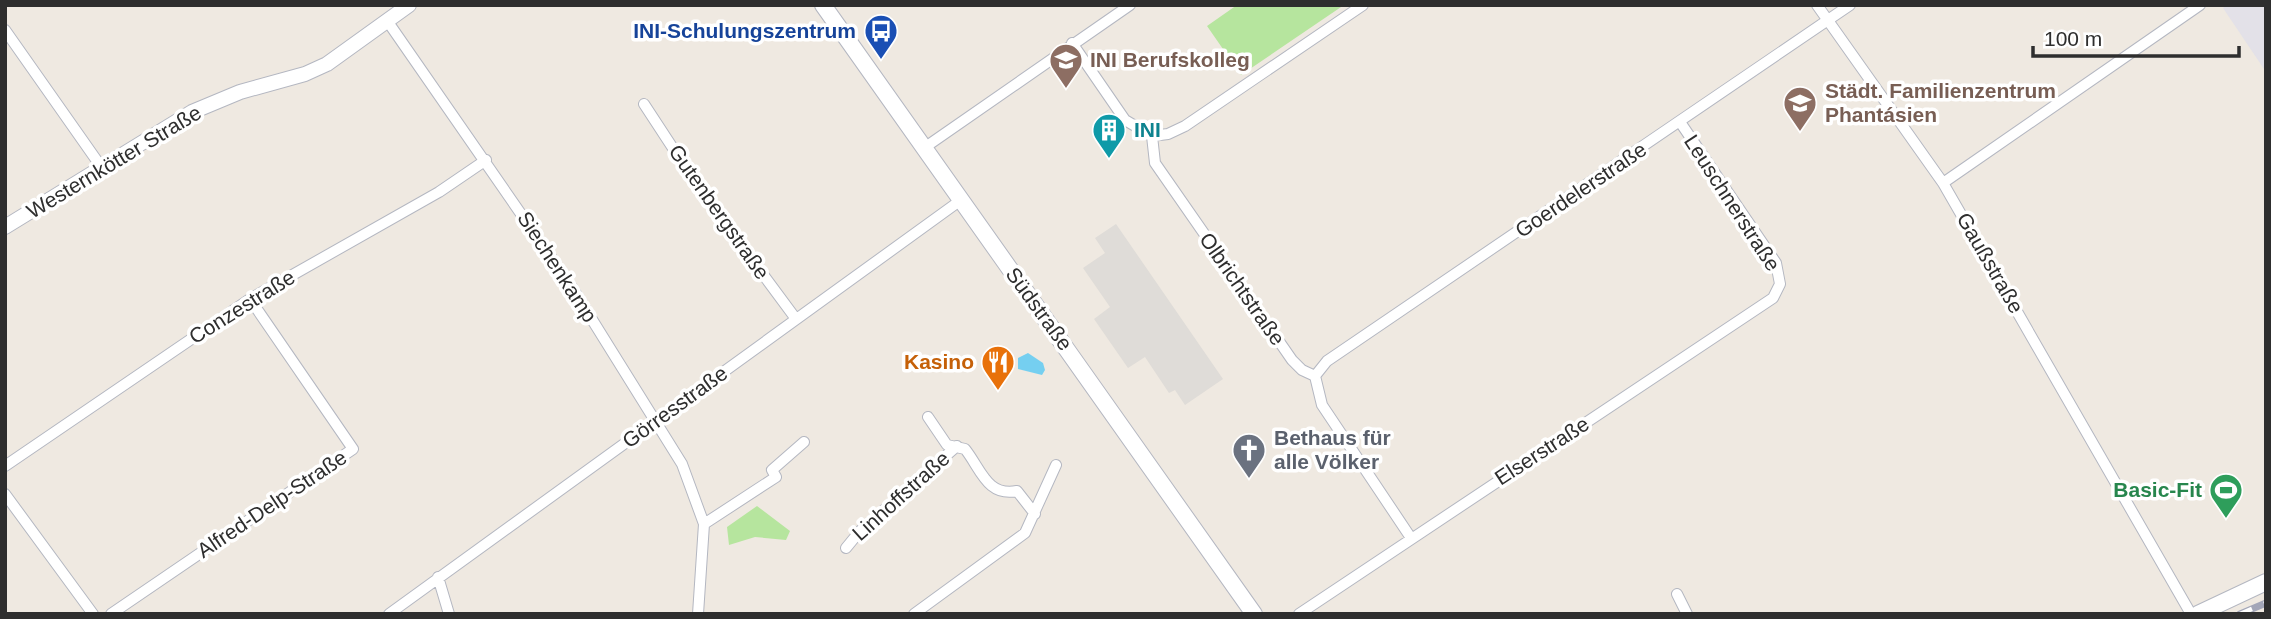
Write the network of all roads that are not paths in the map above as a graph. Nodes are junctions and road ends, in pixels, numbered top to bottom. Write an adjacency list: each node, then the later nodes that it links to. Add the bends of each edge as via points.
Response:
1 (409, 5): 9 (street, Westernkötter Straße)
2 (823, 5): 15 (main road, Südstraße)
3 (1130, 5): 11 (street)
4 (1363, 5): 14 (street, via 1185,126)
5 (1817, 5): 8 (street, Gaußstraße)
6 (1850, 5): 8 (street, Goerdelerstraße)
7 (2200, 5): 18 (street)
8 (1827, 20): 13 (street, Goerdelerstraße); 18 (street, Gaußstraße)
9 (388, 22): 16 (street, Siechenkamp); 17 (street, Westernkötter Straße, via 327,64 192,112)
10 (5, 30): 17 (street)
11 (1072, 43): 14 (street, via 1125,120); 15 (street)
12 (644, 104): 23 (street, Gutenbergstraße, via 699,188)
13 (1680, 122): 21 (street, Leuschnerstraße, via 1776,263); 24 (street, Goerdelerstraße, via 1327,361)
14 (1152, 136): 24 (street, Olbrichtstraße, via 1155,163 1196,224 1292,360)
15 (924, 149): 19 (main road, Südstraße)
16 (485, 160): 22 (street, Conzestraße, via 439,192); 26 (street, Siechenkamp)
17 (102, 168): 20 (street, Westernkötter Straße)
18 (1943, 183): 48 (street, Gaußstraße)
19 (961, 200): 23 (street, Görresstraße); 45 (main road, Südstraße)
20 (5, 227)
21 (1780, 284): 34 (street, Elserstraße, via 1773,298)
22 (250, 299): 30 (street, Conzestraße); 40 (street, Alfred-Delp-Straße, via 353,449)
23 (796, 319): 26 (street, Görresstraße)
24 (1315, 376): 34 (street, via 1322,405)
25 (928, 417): 28 (street, Linhoffstraße, via 947,445)
26 (655, 421): 33 (street, Siechenkamp, via 682,464); 36 (street, Görresstraße)
27 (804, 442): 33 (street, via 772,470 776,477)
28 (957, 446): 32 (street, Linhoffstraße, via 965,449 994,490 1017,491); 35 (street, Linhoffstraße)
29 (1056, 465): 32 (street)
30 (5, 466)
31 (5, 494): 39 (street)
32 (1035, 514): 44 (street, via 1025,533 1009,547)
33 (704, 524): 43 (street, Siechenkamp)
34 (1411, 538): 46 (street, Elserstraße)
35 (846, 548)
36 (438, 577): 41 (street, Görresstraße); 42 (street)
37 (2266, 582): 49 (main road)
38 (1677, 594): 47 (street)
39 (93, 614)
40 (111, 614)
41 (389, 614)
42 (449, 614)
43 (698, 614)
44 (914, 614)
45 (1254, 614)
46 (1299, 614)
47 (1688, 614)
48 (2191, 614)
49 (2198, 614)

